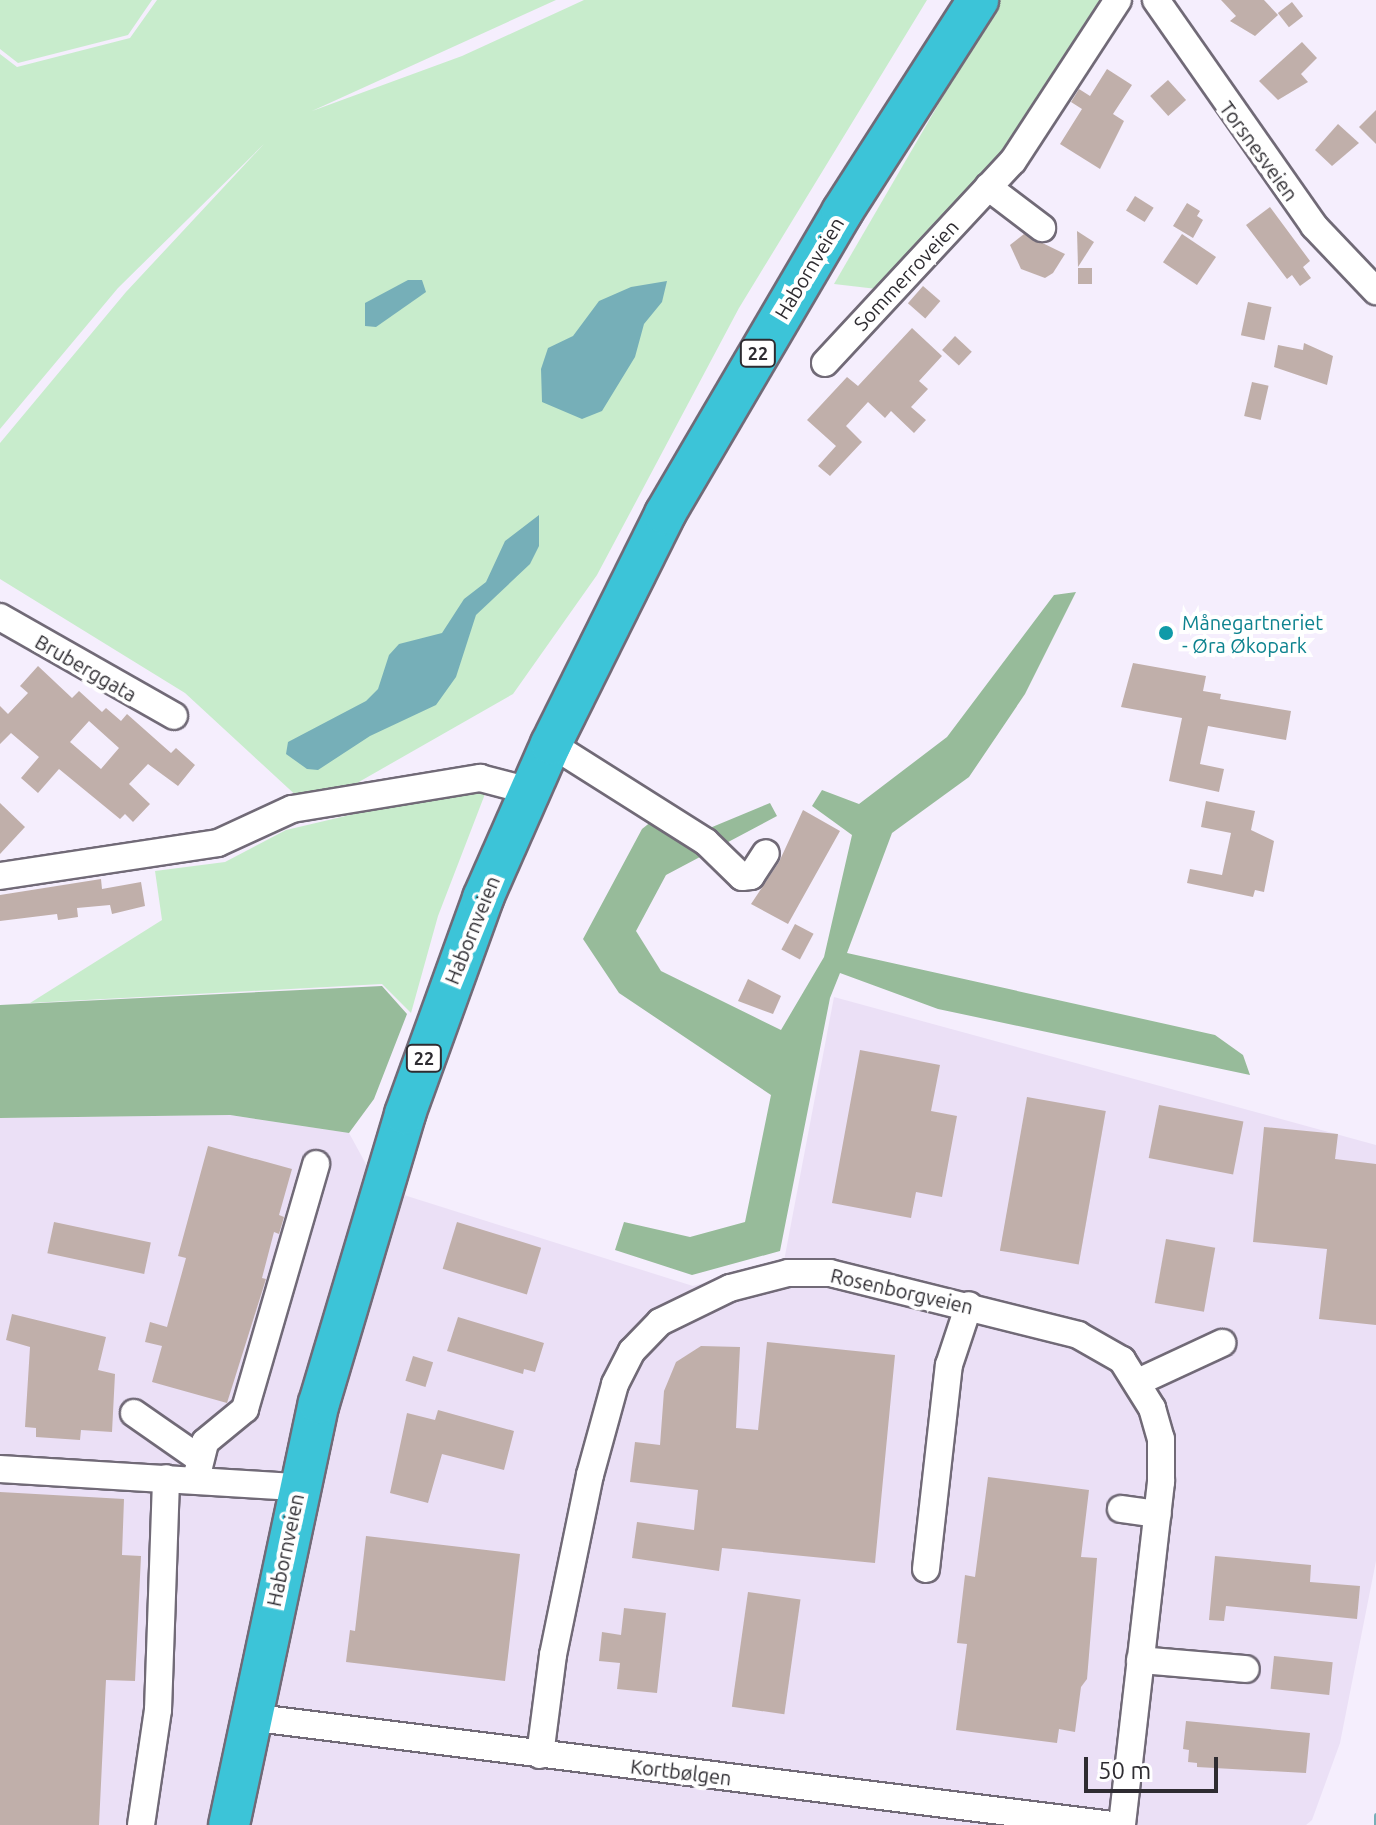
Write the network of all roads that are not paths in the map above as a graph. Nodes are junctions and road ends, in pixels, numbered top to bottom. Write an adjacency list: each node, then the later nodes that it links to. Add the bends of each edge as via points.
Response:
1 (964, 0): 5 (highway, Habornveien / 22)
2 (978, 0): 5 (highway, Habornveien / 22)
3 (1118, 0): 6 (street, Sommerroveien, via 1036,128)
4 (1156, 0): 8 (street, Torsnesveien, via 1314,226)
5 (905, 110): 12 (highway, Habornveien / 22, via 665,514)
6 (988, 187): 7 (street); 9 (street, Sommerroveien)
7 (1042, 228)
8 (1376, 291)
9 (825, 363)
10 (0, 617): 11 (street, Bruberggata)
11 (174, 716)
12 (551, 744): 13 (highway, Habornveien / 22); 14 (street, via 706,842 742,877 751,876)
13 (530, 791): 15 (street, via 480,778 292,809 218,843); 24 (highway, Habornveien / 22, via 459,960 405,1114)
14 (766, 853)
15 (0, 876)
16 (316, 1164): 21 (street, via 245,1409 205,1442)
17 (969, 1305): 19 (street, Rosenborgveien, via 1078,1335 1122,1360); 27 (street, via 949,1365); 31 (street, Rosenborgveien, via 830,1273 788,1273 694,1302 660,1322 632,1351 615,1384 590,1475 553,1655)
18 (1222, 1343): 19 (street)
19 (1138, 1382): 26 (street, Rosenborgveien, via 1161,1439)
20 (134, 1413): 21 (street)
21 (197, 1468): 23 (street); 24 (street)
22 (0, 1469): 23 (street)
23 (166, 1478): 32 (street, via 158,1710)
24 (298, 1487): 30 (highway, Habornveien / 22)
25 (1121, 1509): 26 (street)
26 (1158, 1514): 28 (street, Rosenborgveien)
27 (926, 1569)
28 (1140, 1660): 29 (street); 35 (street, Rosenborgveien)
29 (1246, 1669)
30 (249, 1717): 31 (street, Kortbølgen); 33 (highway, Habornveien / 22)
31 (540, 1755): 34 (street, Kortbølgen)
32 (141, 1825)
33 (229, 1825)
34 (1113, 1825)
35 (1122, 1825)

